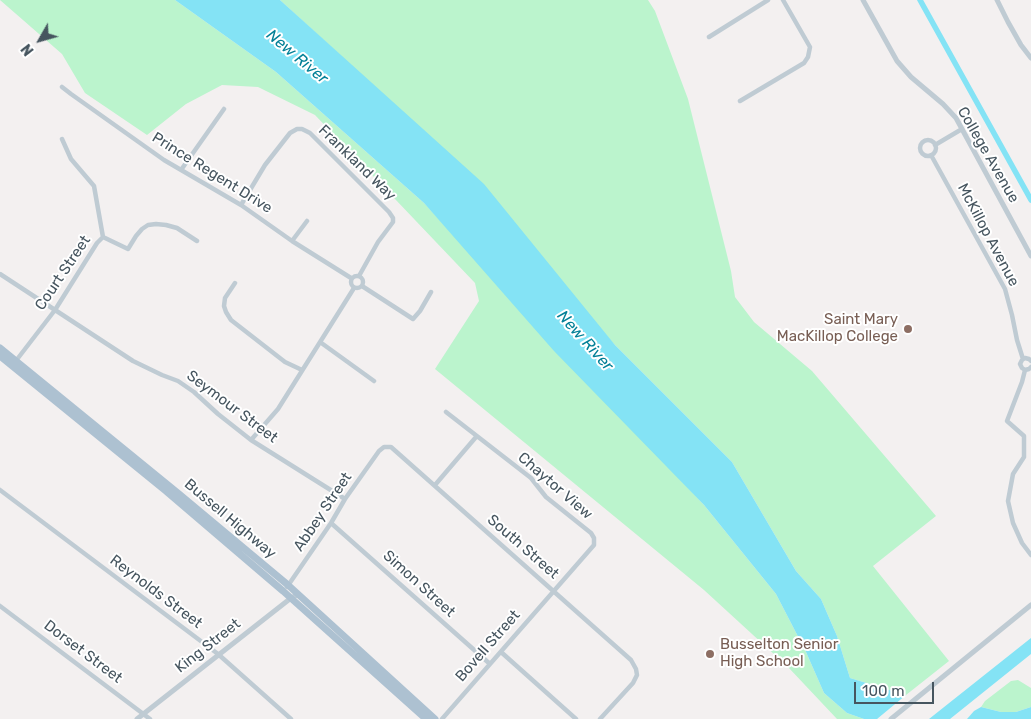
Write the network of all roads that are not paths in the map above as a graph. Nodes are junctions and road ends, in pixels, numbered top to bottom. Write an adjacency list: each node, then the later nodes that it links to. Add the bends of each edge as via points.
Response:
1 (768, 0): 5 (street)
2 (782, 0): 8 (street, via 810,47 808,57 804,63)
3 (863, 0): 10 (street, College Avenue, via 897,61 943,104)
4 (997, 0): 6 (street)
5 (709, 37)
6 (1031, 58)
7 (62, 87): 14 (street, Prince Regent Drive)
8 (740, 101)
9 (224, 109): 14 (street)
10 (962, 129): 12 (street); 20 (street, College Avenue)
11 (62, 139): 17 (street, via 71,159 94,186)
12 (935, 145): 13 (street, via 935,152); 13 (street, via 928,140 920,146 925,155)
13 (931, 155): 32 (street, McKillop Avenue, via 1005,289)
14 (181, 170): 15 (street, Prince Regent Drive)
15 (241, 205): 18 (street, Prince Regent Drive); 22 (street, Frankland Way, via 265,165 290,133 297,129 310,133 393,218)
16 (307, 221): 18 (street)
17 (103, 237): 19 (street, Court Street, via 128,249 142,229 156,224 177,228); 28 (street, Court Street)
18 (292, 240): 23 (street, Prince Regent Drive)
19 (197, 242)
20 (1031, 256)
21 (0, 274): 28 (street, Seymour Street)
22 (359, 276): 23 (street); 25 (street)
23 (352, 278): 26 (street, via 350,282)
24 (234, 283): 36 (street, via 224,306 231,320 285,362)
25 (362, 286): 26 (street); 27 (street, via 412,319)
26 (354, 288): 29 (street)
27 (431, 292)
28 (55, 310): 34 (street, Court Street); 41 (street, Seymour Street, via 133,361 178,381)
29 (320, 342): 36 (street); 38 (street)
30 (0, 348): 34 (main road, Bussell Highway)
31 (0, 356): 34 (main road, Bussell Highway)
32 (1023, 359): 33 (street); 37 (street, McKillop Avenue, via 1020,364)
33 (1031, 361)
34 (14, 363): 48 (main road, Bussell Highway, via 179,494)
35 (1031, 367): 37 (street)
36 (302, 370): 41 (street, via 278,409)
37 (1025, 370): 47 (street, via 1007,421 1024,436 1024,457 1013,474 1008,501 1013,523)
38 (374, 381)
39 (446, 412): 40 (street, Chaytor View)
40 (476, 436): 43 (street); 49 (street, Chaytor View, via 531,478 546,497 594,538 594,545)
41 (251, 440): 45 (street, Seymour Street)
42 (384, 447): 43 (street, South Street, via 391,447); 45 (street, Abbey Street)
43 (435, 485): 49 (street, South Street)
44 (0, 490): 54 (street, Reynolds Street)
45 (345, 500): 46 (street, Abbey Street)
46 (331, 523): 48 (street, Abbey Street); 55 (street, Simon Street)
47 (1031, 555)
48 (286, 588): 50 (main road, Bussell Highway)
49 (553, 590): 53 (street, Bovell Street); 64 (street, South Street, via 631,660 636,669 633,683)
50 (294, 596): 54 (street, King Street); 60 (main road, Bussell Highway); 61 (main road, Bussell Highway)
51 (0, 606): 56 (street, Dorset Street)
52 (1031, 606): 65 (street)
53 (501, 652): 55 (street, Bovell Street); 63 (street)
54 (218, 654): 56 (street, King Street); 59 (street, Reynolds Street)
55 (490, 664): 62 (street, Bovell Street)
56 (144, 714): 57 (street, King Street); 58 (street, Dorset Street)
57 (137, 719)
58 (150, 719)
59 (291, 719)
60 (426, 719)
61 (435, 719)
62 (442, 719)
63 (576, 719)
64 (600, 719)
65 (891, 719)

